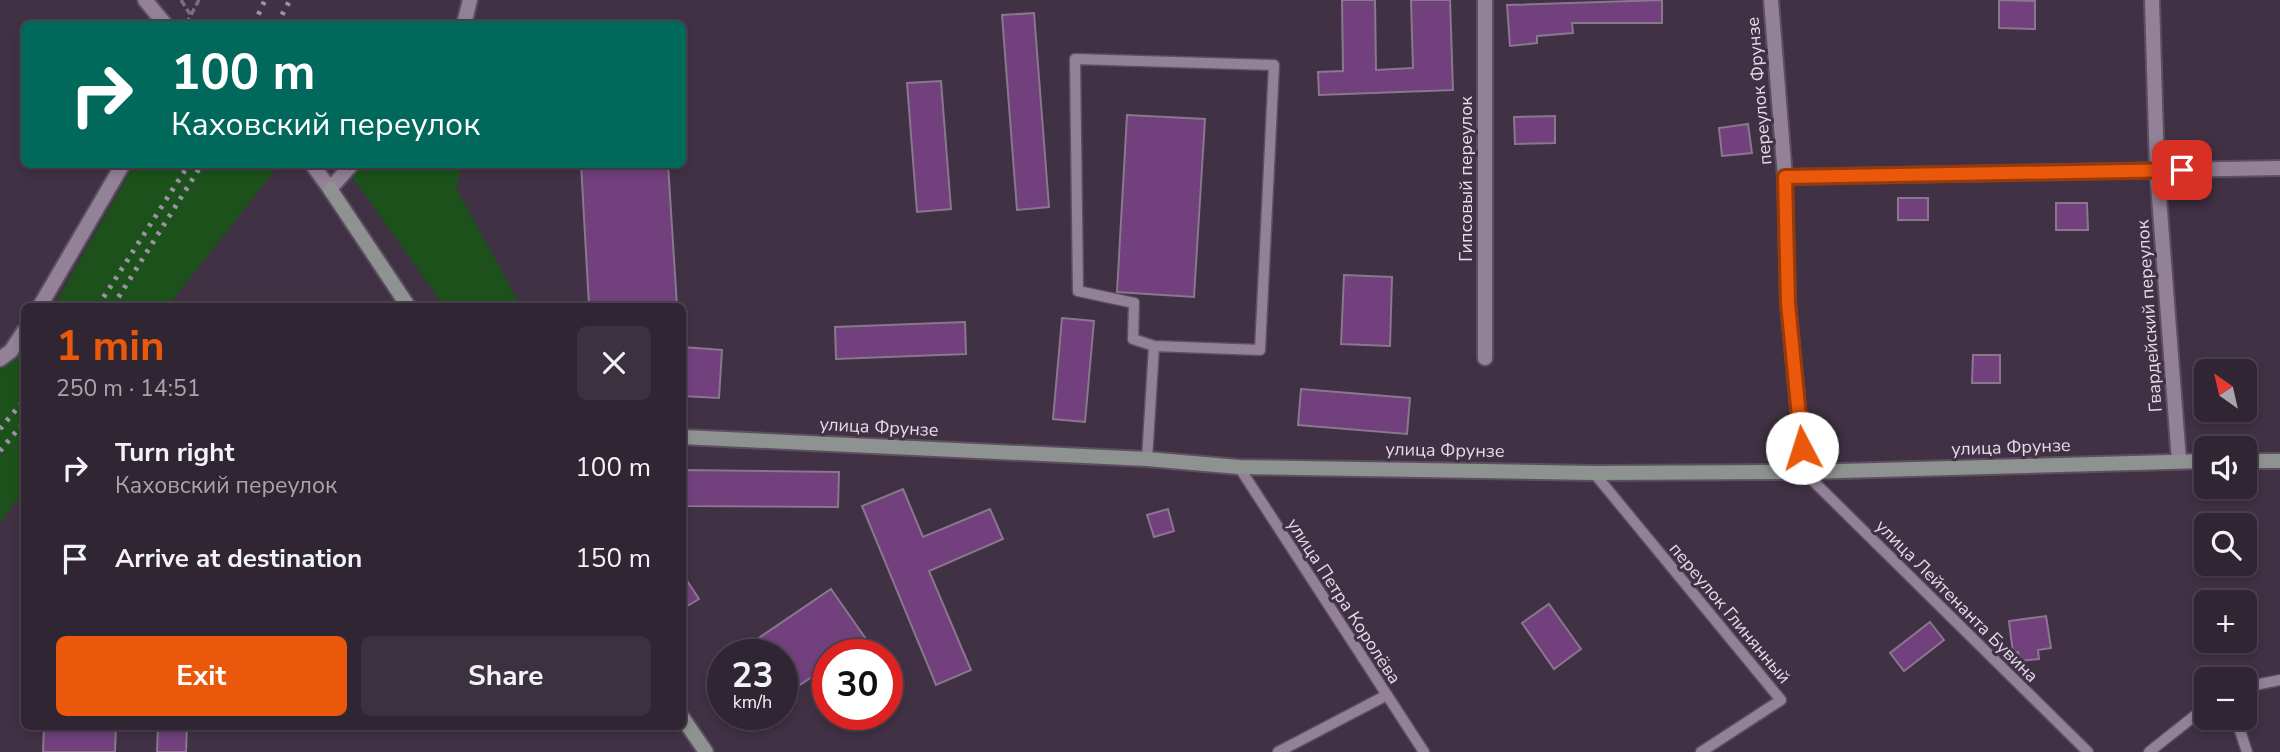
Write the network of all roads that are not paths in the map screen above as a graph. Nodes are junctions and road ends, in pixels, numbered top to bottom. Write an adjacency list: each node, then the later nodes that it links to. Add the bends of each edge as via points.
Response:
1 (145, 0): 6 (street)
2 (470, 0): 7 (street)
3 (1485, 0): 19 (street, Гипсовый переулок)
4 (1771, 0): 13 (street, переулок Фрунзе)
5 (2152, 0): 12 (street, Гвардейский переулок)
6 (162, 21)
7 (465, 21)
8 (121, 168): 15 (street)
9 (315, 168): 14 (street)
10 (348, 168): 14 (street)
11 (2280, 168): 12 (street)
12 (2157, 170): 13 (street); 23 (street, Гвардейский переулок)
13 (1785, 177): 28 (street, переулок Фрунзе, via 1788,303)
14 (330, 189): 16 (main road)
15 (42, 303)
16 (406, 303)
17 (21, 336): 20 (street)
18 (1154, 346): 18 (lane, via 1260,350 1274,65 1075,58 1078,290 1133,303 1133,339); 22 (lane)
19 (1485, 358)
20 (0, 359)
21 (686, 437): 22 (main road, улица Фрунзе)
22 (1147, 459): 27 (main road, улица Фрунзе)
23 (2179, 461): 24 (main road, улица Фрунзе); 28 (main road, улица Фрунзе)
24 (2194, 461)
25 (2257, 461): 26 (main road)
26 (2280, 461)
27 (1239, 467): 29 (main road, улица Фрунзе); 32 (lane, улица Петра Королёва)
28 (1804, 472): 29 (main road, улица Фрунзе); 40 (lane, улица Лейтенанта Бувина)
29 (1594, 473): 39 (lane, переулок Глинянный, via 1781,700)
30 (2280, 680): 31 (lane)
31 (2257, 685)
32 (1387, 695): 37 (lane); 38 (lane, улица Петра Королёва)
33 (2194, 716): 41 (lane)
34 (686, 723): 36 (main road)
35 (2240, 730): 42 (lane)
36 (706, 752)
37 (1278, 752)
38 (1424, 752)
39 (1701, 752)
40 (2088, 752)
41 (2150, 752)
42 (2246, 752)

